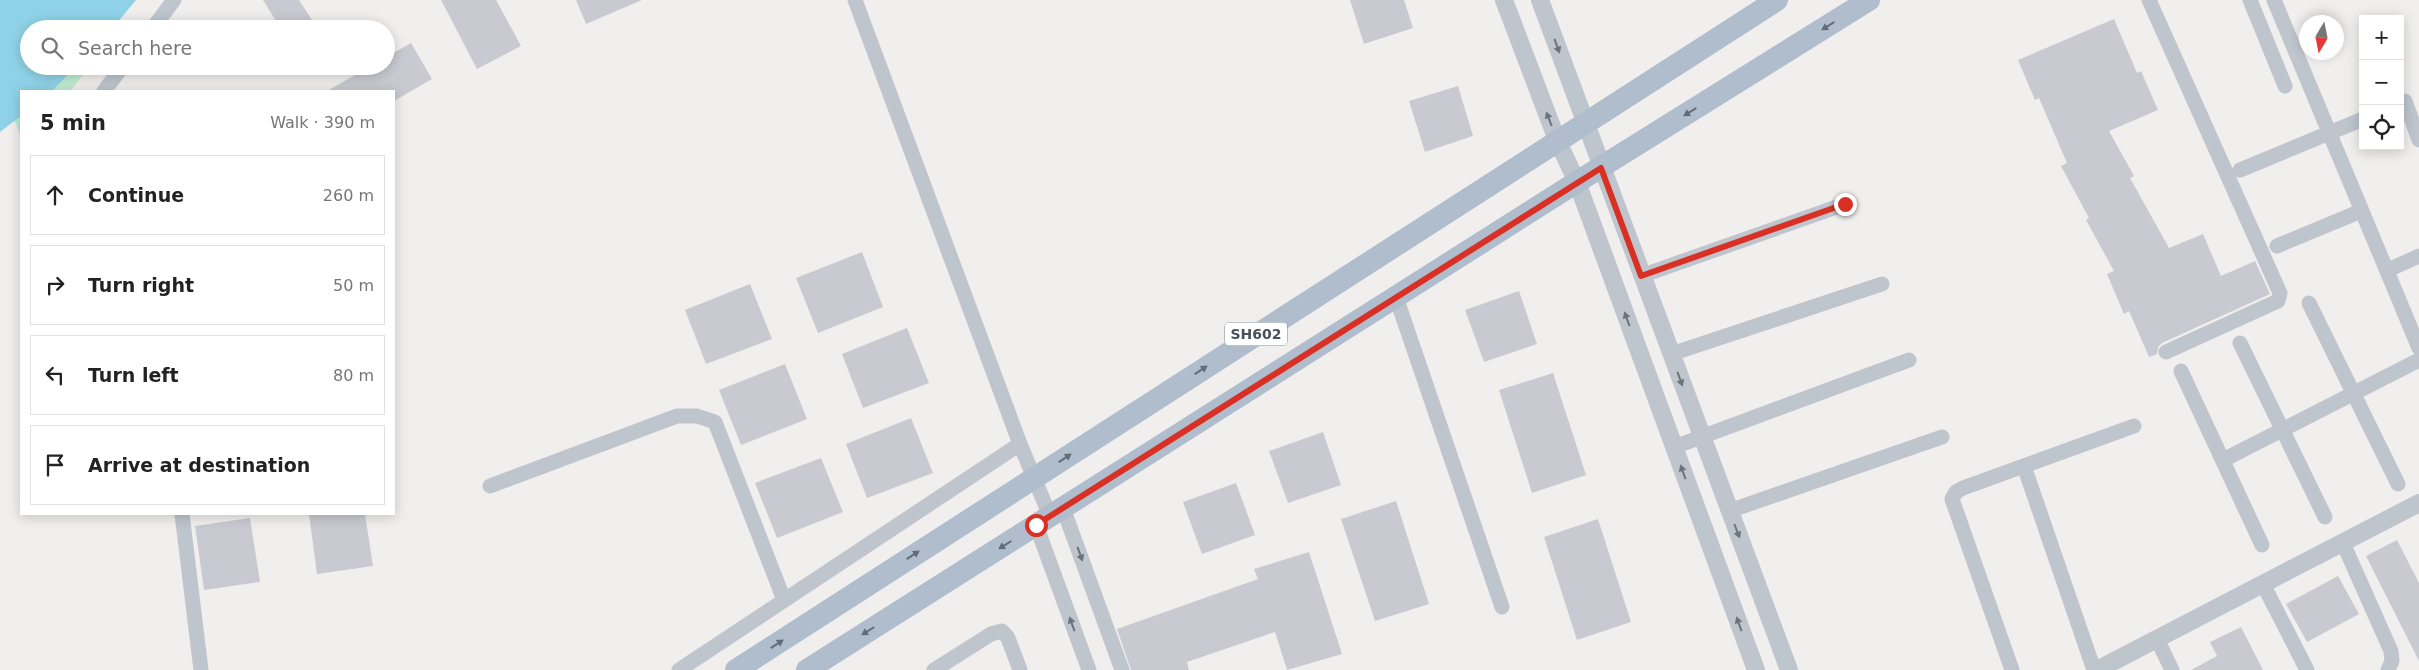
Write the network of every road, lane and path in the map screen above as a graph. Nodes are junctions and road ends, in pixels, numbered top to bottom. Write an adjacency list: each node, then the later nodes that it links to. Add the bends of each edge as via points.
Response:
1 (174, 0): 10 (street)
2 (855, 0): 44 (street)
3 (1504, 0): 18 (street, one-way to 3)
4 (1540, 0): 16 (street, one-way to 16)
5 (1777, 0): 16 (main road, SH602)
6 (1869, 0): 20 (main road, SH602, one-way to 20)
7 (2149, 0): 34 (street, via 2280,294 2278,301)
8 (2250, 0): 12 (street)
9 (2274, 0): 17 (street)
10 (159, 20)
11 (116, 75): 13 (street)
12 (2285, 86)
13 (105, 90)
14 (2408, 100): 19 (street)
15 (2359, 121): 17 (street)
16 (1586, 122): 18 (main road, SH602); 20 (street)
17 (2330, 133): 21 (street); 24 (street)
18 (1557, 140): 22 (street); 48 (main road, SH602, one-way to 18)
19 (2419, 140)
20 (1601, 168): 22 (main road, SH602); 28 (street)
21 (2240, 170)
22 (1577, 182): 30 (main road, SH602); 45 (street, one-way to 22)
23 (1845, 204): 28 (street)
24 (2361, 211): 25 (street); 27 (street)
25 (2277, 246)
26 (2419, 256): 27 (street)
27 (2388, 270): 33 (street)
28 (1641, 276): 35 (street)
29 (1882, 284): 35 (street)
30 (1396, 297): 54 (main road, SH602); 60 (street)
31 (2309, 303): 39 (street)
32 (2240, 343): 41 (street)
33 (2419, 346)
34 (2166, 352)
35 (1671, 354): 42 (street, one-way to 42)
36 (1909, 360): 42 (street)
37 (2419, 360): 39 (street)
38 (2181, 371): 46 (street)
39 (2354, 394): 41 (street); 49 (street)
40 (2134, 426): 47 (street)
41 (2282, 429): 46 (street); 55 (street)
42 (1701, 436): 45 (street); 52 (street)
43 (1942, 438): 52 (street)
44 (1020, 444): 48 (street); 59 (street)
45 (1674, 447): 70 (street, one-way to 45)
46 (2223, 460): 57 (street)
47 (2024, 466): 72 (street, via 1963,488 1952,499); 73 (street)
48 (1033, 478): 54 (street); 64 (main road, SH602, one-way to 48)
49 (2398, 484)
50 (490, 486): 59 (street, via 677,416 697,416 715,422)
51 (2419, 503): 56 (street)
52 (1729, 511): 71 (street, one-way to 71)
53 (182, 515): 62 (street)
54 (1050, 516): 65 (main road, SH602, one-way to 65); 68 (street, one-way to 54); 69 (street, one-way to 69)
55 (2325, 516)
56 (2343, 543): 58 (street); 76 (street, via 2390,651 2392,661)
57 (2262, 545)
58 (2263, 584): 61 (street); 75 (street)
59 (784, 600): 63 (street)
60 (1502, 607)
61 (2157, 639): 73 (street); 74 (street)
62 (201, 670)
63 (679, 670)
64 (736, 670)
65 (807, 670)
66 (934, 670): 67 (street, via 991,634 1002,631 1008,638)
67 (1020, 670)
68 (1089, 670)
69 (1122, 670)
70 (1756, 670)
71 (1789, 670)
72 (2012, 670)
73 (2095, 670)
74 (2172, 670)
75 (2307, 670)
76 (2388, 670)

